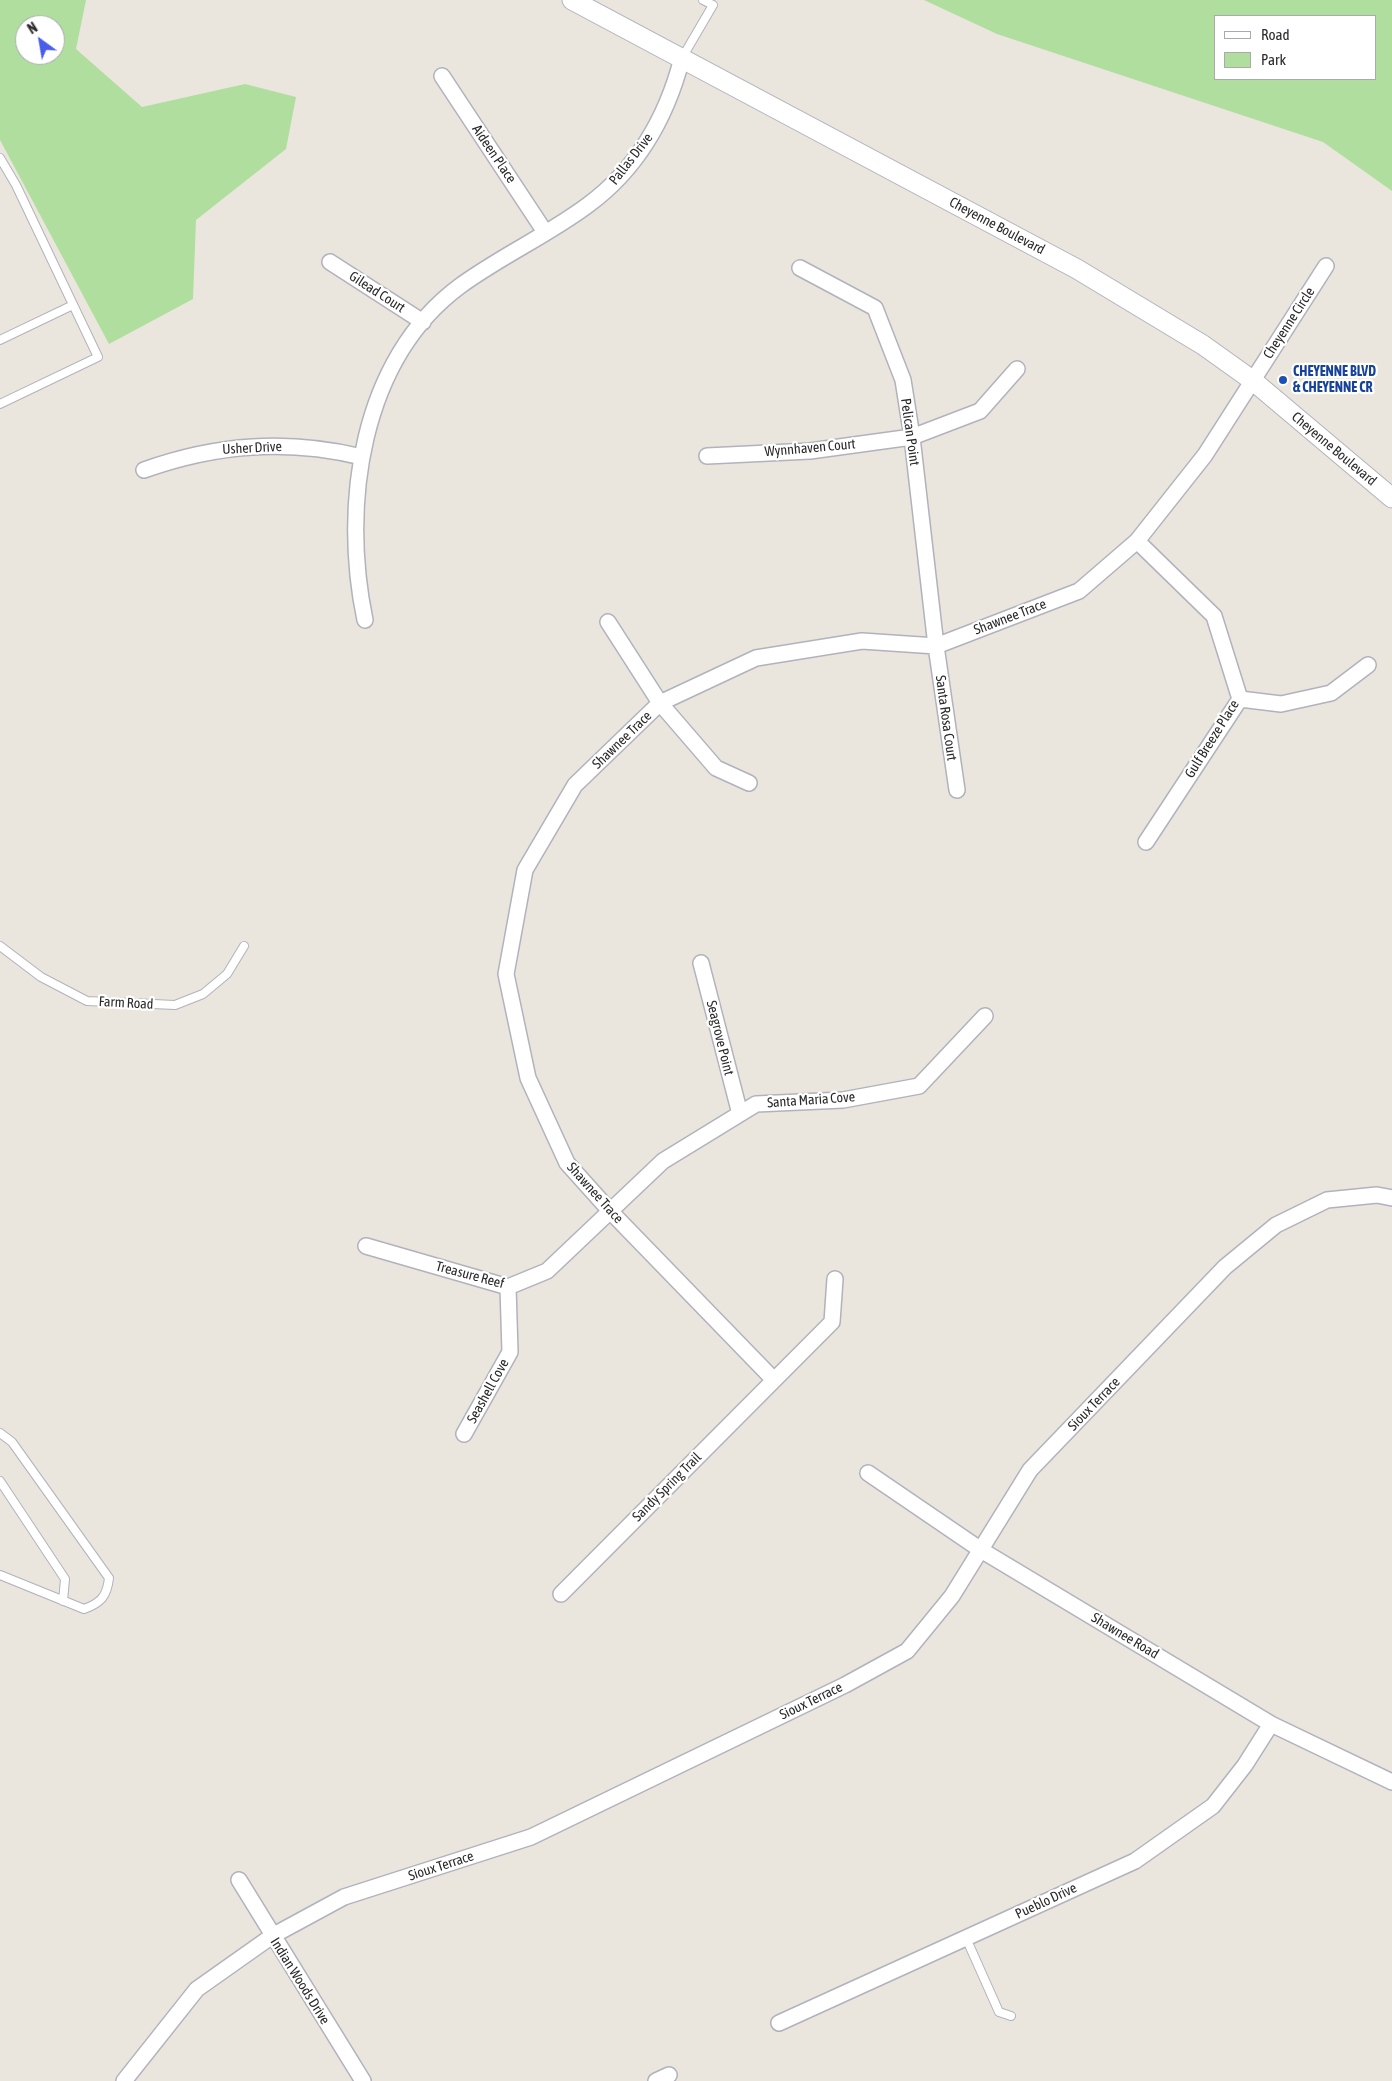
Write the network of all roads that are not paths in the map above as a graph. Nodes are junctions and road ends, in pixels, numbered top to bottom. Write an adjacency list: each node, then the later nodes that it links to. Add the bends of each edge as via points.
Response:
1 (572, 0): 4 (street, Cheyenne Boulevard)
2 (703, 0): 3 (lane)
3 (714, 2): 4 (lane)
4 (682, 58): 7 (street, Pallas Drive, via 656,126 624,172 588,205); 15 (street, Cheyenne Boulevard, via 1077,269 1203,345)
5 (442, 76): 7 (street, Aideen Place)
6 (0, 158): 11 (lane)
7 (545, 232): 12 (street, Pallas Drive, via 461,285)
8 (330, 262): 12 (street, Gilead Court)
9 (1326, 266): 15 (street, Cheyenne Circle)
10 (800, 268): 17 (street, Pelican Point, via 875,308 903,380)
11 (73, 305): 13 (lane); 16 (lane, via 98,357)
12 (423, 322): 19 (street, Pallas Drive, via 385,380 370,421)
13 (0, 340)
14 (1017, 369): 17 (street, Wynnhaven Court, via 980,411)
15 (1252, 380): 21 (street, Cheyenne Boulevard); 22 (street, Shawnee Trace, via 1205,455)
16 (0, 404)
17 (912, 437): 18 (street, Wynnhaven Court, via 810,451); 25 (street, Pelican Point)
18 (707, 456)
19 (362, 457): 20 (street, Usher Drive, via 309,447 270,445 204,452); 23 (street, Pallas Drive, via 357,543)
20 (144, 470)
21 (1392, 498)
22 (1137, 541): 25 (street, Shawnee Trace, via 1080,591); 27 (street, Gulf Breeze Place, via 1214,616)
23 (365, 620)
24 (608, 622): 28 (street)
25 (936, 646): 28 (street, Shawnee Trace, via 862,641 756,658); 30 (street, Santa Rosa Court)
26 (1368, 665): 27 (street, via 1331,693 1281,704)
27 (1240, 699): 31 (street, Gulf Breeze Place)
28 (660, 703): 29 (street, via 716,768); 38 (street, Shawnee Trace, via 575,785 525,870 506,974 528,1078 567,1163)
29 (749, 783)
30 (957, 790)
31 (1146, 842)
32 (0, 946): 33 (lane, Farm Road, via 41,977 87,1001 175,1005 203,994 227,974)
33 (244, 946)
34 (701, 963): 36 (street, Seagrove Point)
35 (985, 1016): 36 (street, Santa Maria Cove, via 919,1086 843,1100 756,1104)
36 (740, 1114): 38 (street, Santa Maria Cove, via 663,1162)
37 (1392, 1198): 47 (street, Sioux Terrace, via 1377,1195 1327,1200 1276,1225 1225,1267 1030,1470)
38 (611, 1212): 41 (street, Treasure Reef, via 548,1271); 42 (street, Shawnee Trace)
39 (366, 1246): 41 (street, Treasure Reef)
40 (835, 1279): 42 (street, Sandy Spring Trail, via 832,1322)
41 (508, 1287): 44 (street, Seashell Cove, via 510,1352)
42 (774, 1380): 49 (street, Sandy Spring Trail)
43 (0, 1433): 50 (lane, via 12,1442 109,1578 108,1593 97,1605 84,1609)
44 (464, 1434)
45 (868, 1473): 47 (street, Shawnee Road)
46 (0, 1481): 50 (lane, via 65,1579)
47 (981, 1550): 51 (street, Shawnee Road); 54 (street, Sioux Terrace, via 952,1596 907,1651 845,1685 531,1837 344,1897)
48 (0, 1574): 50 (lane)
49 (561, 1594)
50 (63, 1601)
51 (1271, 1724): 52 (street, Shawnee Road); 55 (street, Pueblo Drive, via 1245,1766 1213,1806 1135,1861)
52 (1392, 1782)
53 (239, 1880): 54 (street, Indian Woods Drive)
54 (272, 1936): 58 (street, Sioux Terrace, via 197,1989); 59 (street, Indian Woods Drive)
55 (966, 1938): 56 (lane, via 999,2012); 57 (street, Pueblo Drive)
56 (1011, 2016)
57 (779, 2023)
58 (124, 2081)
59 (363, 2081)

